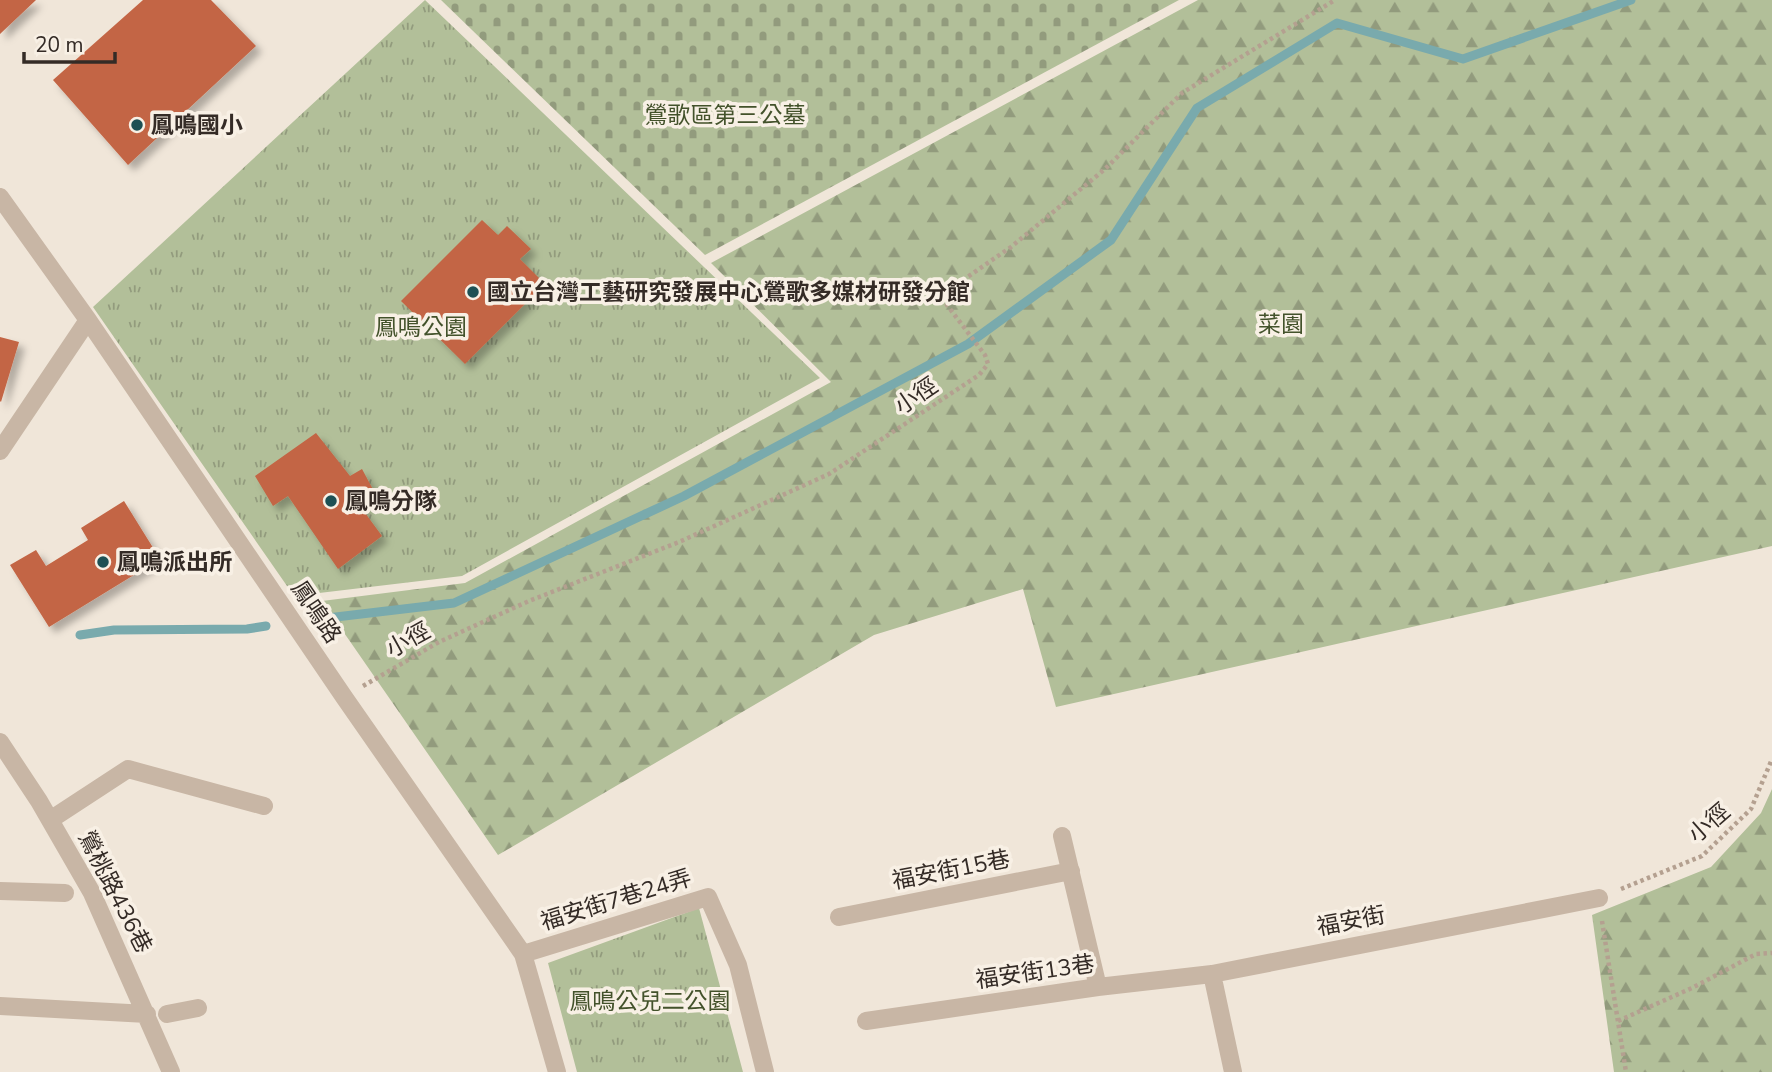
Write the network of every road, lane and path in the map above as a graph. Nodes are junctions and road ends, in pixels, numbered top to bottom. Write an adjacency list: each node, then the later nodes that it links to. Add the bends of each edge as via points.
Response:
1 (1335, 0): 5 (path, 小徑, via 1182,93 1105,169 1011,247 950,289 945,296 947,305 985,355 988,364 979,375 829,474 450,637)
2 (0, 197): 3 (street, 鳳鳴路)
3 (88, 320): 4 (street); 5 (street, 鳳鳴路)
4 (0, 451)
5 (344, 697): 17 (street, 鳳鳴路)
6 (0, 743): 9 (street, 鶯桃路436巷)
7 (1772, 759): 14 (path, 小徑, via 1751,809 1702,856)
8 (264, 806): 9 (street, via 128,769)
9 (50, 820): 22 (street, 鶯桃路436巷, via 92,893)
10 (1062, 836): 11 (street)
11 (1071, 871): 15 (street, 福安街15巷); 19 (street)
12 (0, 891): 13 (street)
13 (65, 893)
14 (1599, 898): 18 (street, 福安街); 25 (path)
15 (839, 917)
16 (1772, 953): 25 (path, via 1756,954)
17 (523, 954): 27 (street, 鳳鳴路); 28 (street, 福安街7巷24弄, via 708,897 738,965)
18 (1212, 974): 19 (street, 福安街13巷); 29 (street)
19 (1098, 987): 24 (street, 福安街13巷)
20 (0, 1006): 22 (street)
21 (198, 1008): 23 (street)
22 (147, 1014): 26 (street, 鶯桃路436巷)
23 (167, 1014)
24 (866, 1021)
25 (1618, 1021): 30 (path)
26 (171, 1072)
27 (557, 1072)
28 (765, 1072)
29 (1233, 1072)
30 (1626, 1072)

